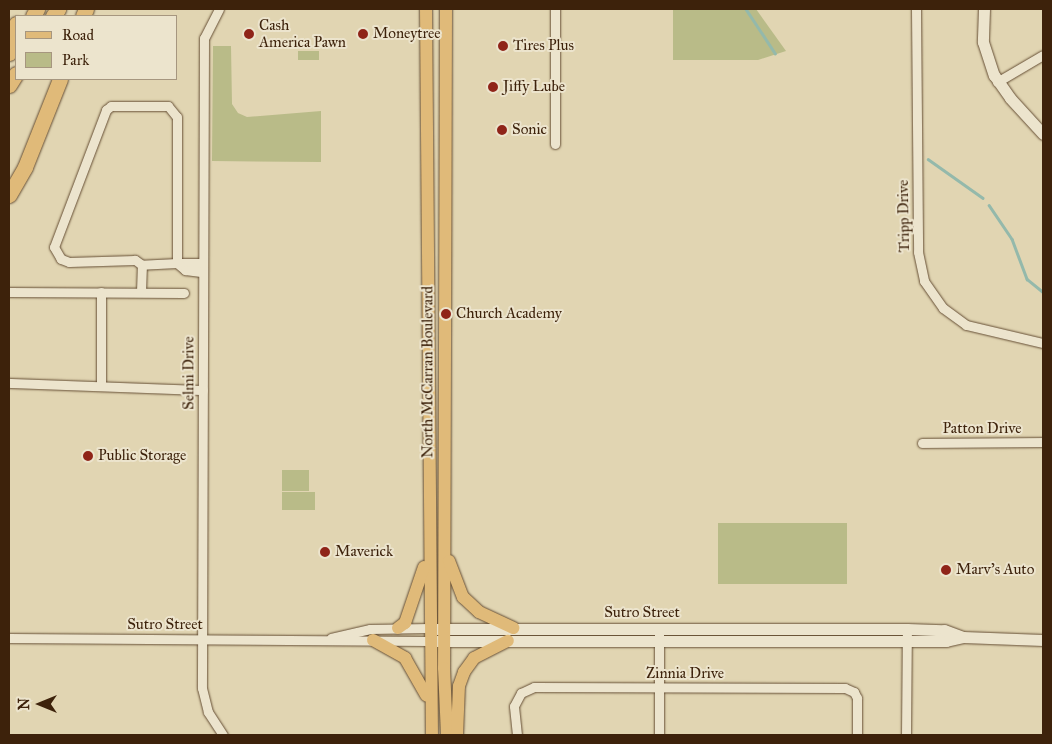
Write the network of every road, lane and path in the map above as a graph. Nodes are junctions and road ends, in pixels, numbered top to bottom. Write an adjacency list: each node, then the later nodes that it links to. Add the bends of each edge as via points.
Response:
1 (219, 9): 15 (street, Selmi Drive, via 204,38)
2 (426, 9): 27 (main road, North McCarran Boulevard)
3 (446, 9): 26 (main road, North McCarran Boulevard)
4 (555, 9): 11 (street)
5 (916, 9): 20 (street, Tripp Drive, via 918,252 924,281 943,308 966,325)
6 (984, 9): 9 (main road, via 985,49)
7 (1043, 55): 9 (street)
8 (60, 80): 12 (highway, via 33,150)
9 (997, 82): 10 (main road)
10 (1043, 134)
11 (555, 144)
12 (9, 194)
13 (177, 263): 14 (street); 14 (street, via 177,117 168,106 111,106 106,110 54,247 62,260 70,262 135,260); 15 (street, via 185,270)
14 (142, 265): 18 (street)
15 (201, 268): 23 (street, Selmi Drive)
16 (9, 292): 17 (street)
17 (101, 292): 18 (street); 22 (street)
18 (141, 292): 19 (street)
19 (184, 292)
20 (1043, 343)
21 (9, 383): 22 (street)
22 (101, 384): 23 (street, via 112,389)
23 (203, 390): 37 (street, Selmi Drive)
24 (1043, 442): 25 (street, Patton Drive)
25 (922, 443)
26 (444, 534): 29 (main road, via 452,576 463,597 479,612); 34 (main road, North McCarran Boulevard)
27 (429, 550): 28 (main road, via 409,612); 33 (main road, North McCarran Boulevard)
28 (398, 628): 33 (street, Sutro Street); 40 (street, Sutro Street, via 362,630)
29 (514, 628): 30 (main road, Sutro Street); 34 (main road, Sutro Street)
30 (551, 628): 31 (main road, Sutro Street); 44 (main road)
31 (659, 628): 32 (main road, Sutro Street); 42 (street)
32 (907, 629): 35 (main road, Sutro Street, via 944,630); 43 (street)
33 (429, 634): 34 (main road, Sutro Street); 38 (street, Sutro Street); 46 (main road, North McCarran Boulevard)
34 (444, 635): 41 (main road, Sutro Street); 49 (main road, North McCarran Boulevard)
35 (963, 637): 39 (main road, Sutro Street); 43 (main road, Sutro Street, via 946,641)
36 (9, 638): 37 (street, Sutro Street)
37 (204, 640): 40 (street, Sutro Street); 47 (street, Selmi Drive, via 204,697 211,718)
38 (373, 640): 40 (street, Sutro Street); 46 (main road, via 395,650 414,668)
39 (1043, 640)
40 (321, 641)
41 (508, 641): 44 (main road, Sutro Street); 50 (main road, via 474,658 464,672 458,686)
42 (659, 641): 43 (main road, Sutro Street); 44 (main road, Sutro Street); 45 (street)
43 (907, 641): 54 (street)
44 (548, 642)
45 (659, 687): 51 (street, Zinnia Drive, via 534,687 518,697 513,713); 52 (street); 53 (street, Zinnia Drive, via 845,688 854,692 857,698)
46 (430, 709): 48 (main road, North McCarran Boulevard)
47 (223, 735)
48 (432, 735)
49 (447, 735)
50 (457, 735)
51 (517, 735)
52 (659, 735)
53 (857, 735)
54 (906, 735)

